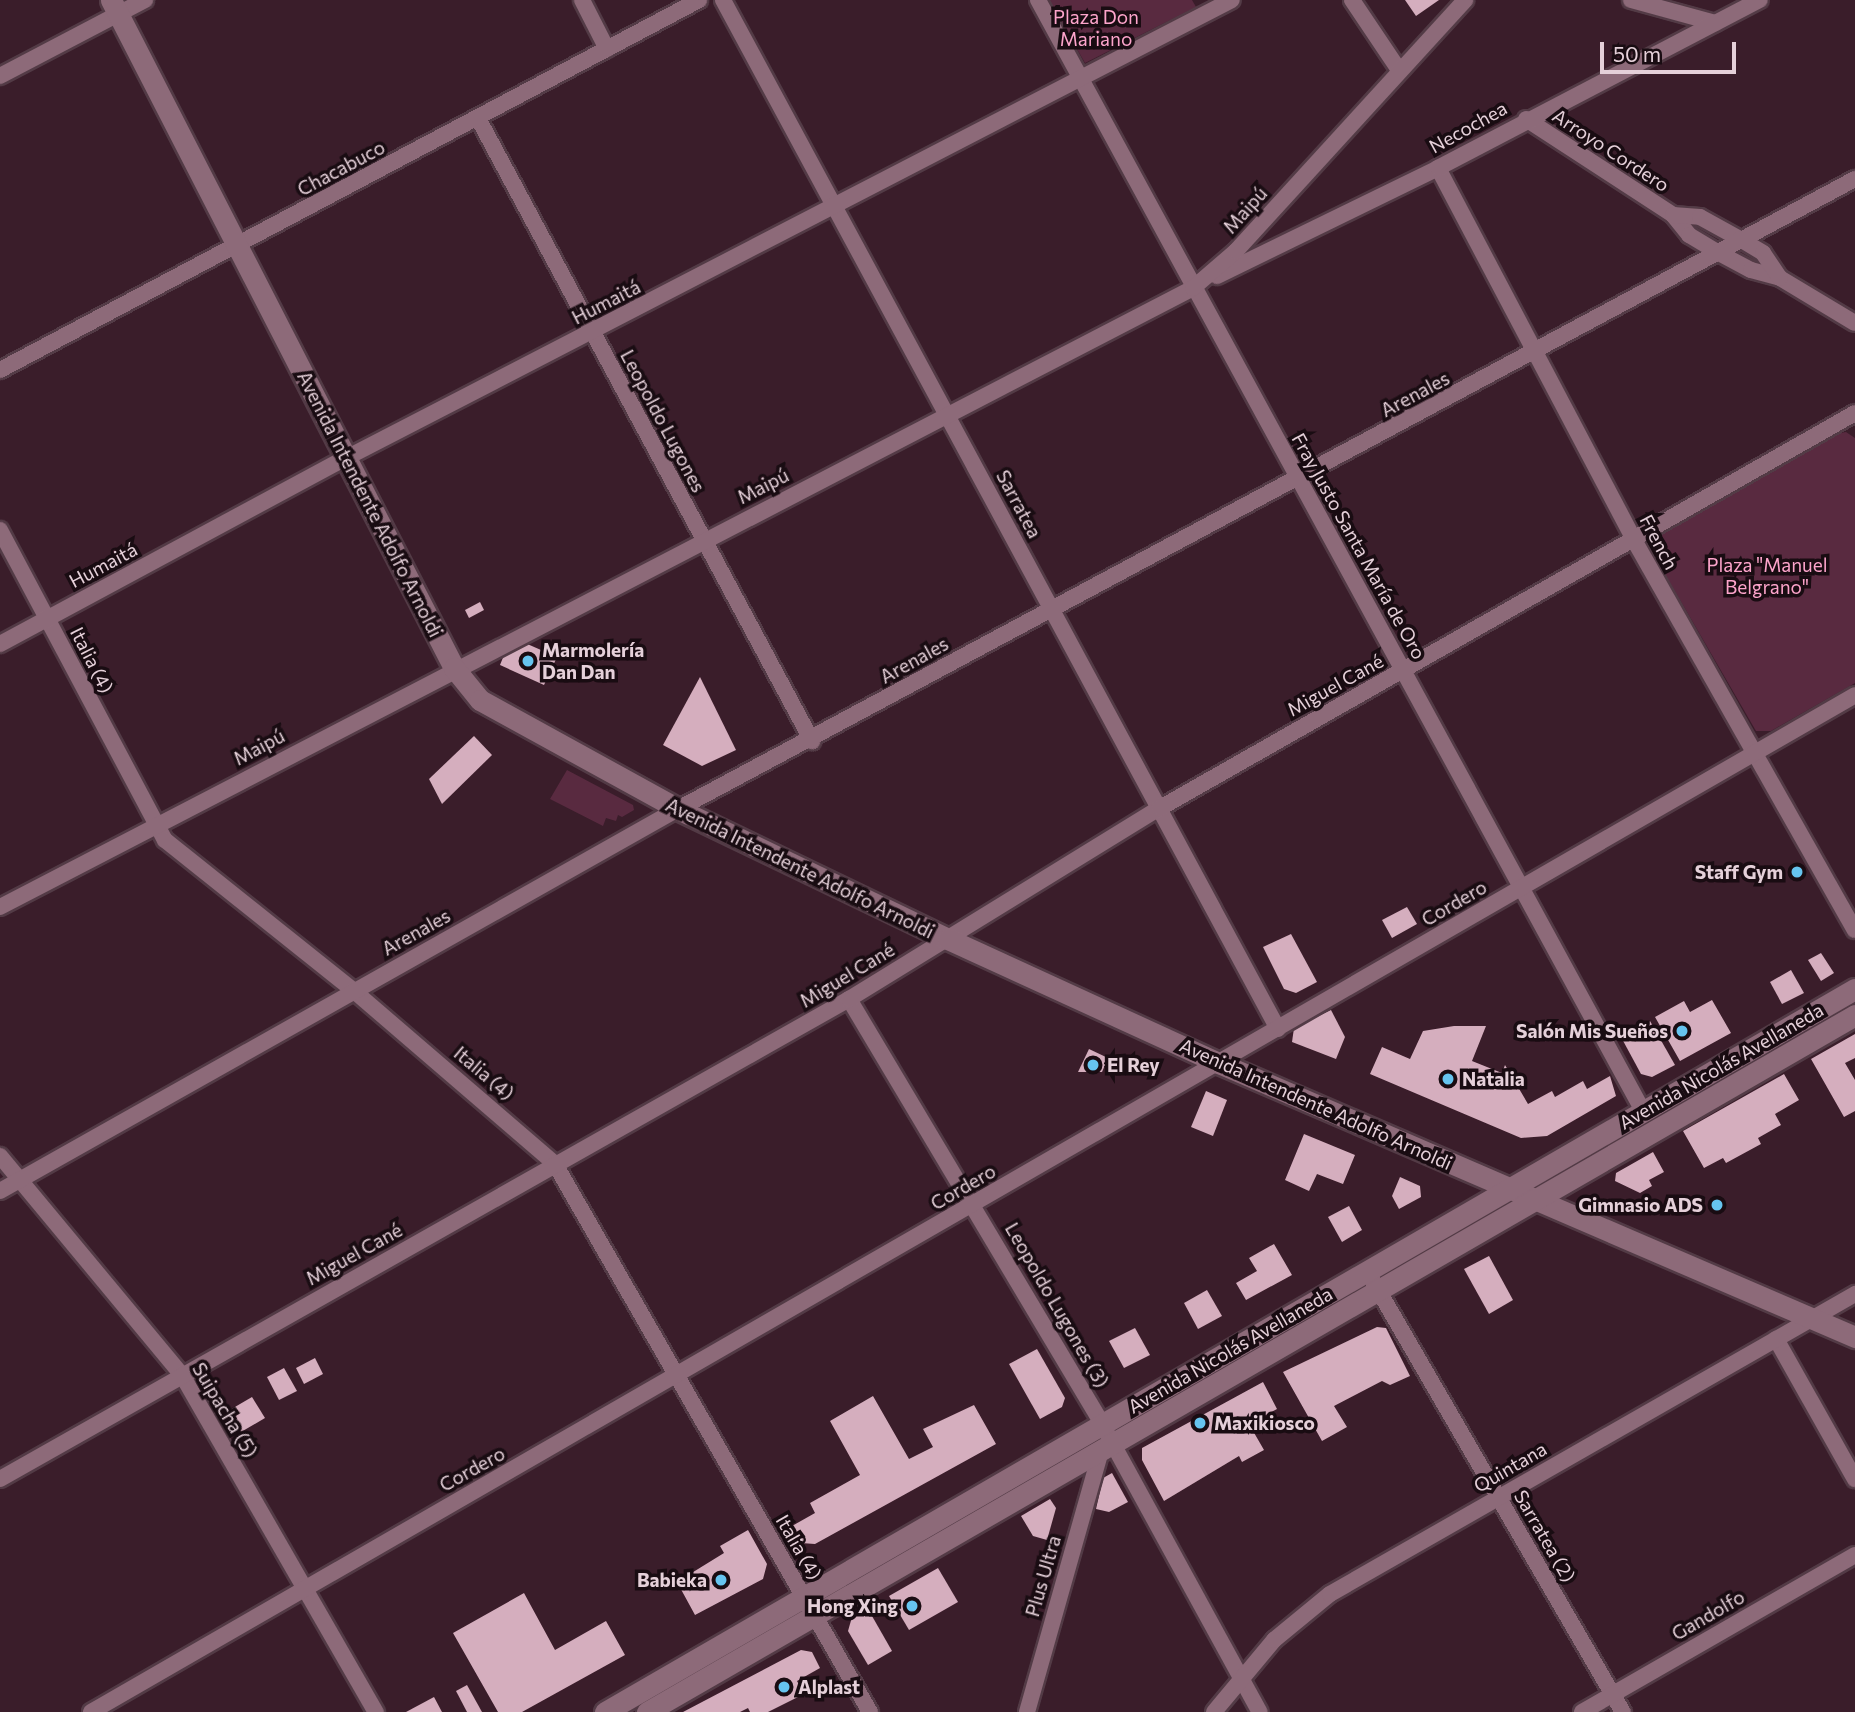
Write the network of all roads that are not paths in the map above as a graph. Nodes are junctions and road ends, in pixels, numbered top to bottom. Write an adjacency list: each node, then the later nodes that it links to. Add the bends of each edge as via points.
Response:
1 (145, 0): 11 (street)
2 (582, 0): 13 (street)
3 (699, 0): 13 (street, Chacabuco)
4 (723, 0): 21 (street, Sarratea)
5 (1038, 0): 16 (street, Fray Justo Santa María de Oro)
6 (1232, 0): 16 (street, Humaitá)
7 (1352, 0): 14 (street)
8 (1465, 0): 14 (street, Maipú)
9 (1631, 0): 12 (street)
10 (1760, 0): 12 (street, Necochea)
11 (114, 7): 15 (street); 24 (main road, Avenida Intendente Adolfo Arnoldi)
12 (1716, 23): 17 (street, Necochea)
13 (607, 50): 18 (street, Chacabuco)
14 (1399, 70): 27 (street, Maipú, via 1236,251)
15 (0, 76)
16 (1080, 79): 21 (street, Humaitá); 27 (street, Fray Justo Santa María de Oro)
17 (1526, 119): 19 (street, Necochea); 22 (street, Arroyo Cordero)
18 (479, 120): 24 (street, Chacabuco); 29 (street, Leopoldo Lugones)
19 (1438, 168): 27 (street, Necochea); 30 (street, French)
20 (1855, 179): 23 (street, Arenales)
21 (833, 208): 29 (street, Humaitá); 33 (street, Sarratea)
22 (1673, 215): 23 (street, Arroyo Cordero, via 1700,217); 25 (street, Arroyo Cordero, via 1689,235)
23 (1740, 239): 25 (street, Arenales); 26 (street, Arroyo Cordero, via 1763,253)
24 (238, 246): 31 (street, Chacabuco); 34 (main road, Avenida Intendente Adolfo Arnoldi)
25 (1717, 252): 26 (street, Arroyo Cordero, via 1751,270); 30 (street, Arenales)
26 (1780, 278): 28 (street, Arroyo Cordero)
27 (1194, 288): 33 (street, Maipú); 35 (street, Fray Justo Santa María de Oro)
28 (1855, 323)
29 (593, 332): 34 (street, Humaitá); 37 (street, Leopoldo Lugones)
30 (1537, 352): 35 (street, Arenales); 38 (street, French)
31 (0, 370)
32 (1855, 414): 38 (street, Miguel Cané)
33 (949, 417): 37 (street, Maipú); 39 (street, Sarratea)
34 (346, 458): 40 (street, Humaitá); 42 (main road, Avenida Intendente Adolfo Arnoldi)
35 (1297, 479): 39 (street, Arenales); 43 (street, Fray Justo Santa María de Oro)
36 (0, 530): 40 (street, Italia (4))
37 (701, 540): 42 (street, Maipú); 45 (street, Leopoldo Lugones)
38 (1634, 540): 43 (street, Miguel Cané); 46 (street, French)
39 (1051, 609): 45 (street, Arenales); 47 (street, Sarratea)
40 (48, 619): 41 (street, Humaitá); 49 (street, Italia (4))
41 (0, 644)
42 (454, 667): 48 (main road, Avenida Intendente Adolfo Arnoldi, via 468,688 500,715); 49 (street, Maipú)
43 (1404, 671): 47 (street, Miguel Cané); 50 (street, Fray Justo Santa María de Oro)
44 (1855, 695): 46 (street, Cordero)
45 (812, 741): 48 (street, Arenales)
46 (1753, 753): 50 (street, Cordero); 52 (street, French)
47 (1160, 808): 53 (street, Miguel Cané); 58 (street, Sarratea)
48 (678, 809): 53 (main road, Avenida Intendente Adolfo Arnoldi); 55 (street, Arenales)
49 (154, 827): 51 (street, Maipú); 55 (street, Italia (4))
50 (1522, 888): 58 (street, Cordero); 60 (street, Fray Justo Santa María de Oro)
51 (0, 907)
52 (1855, 930)
53 (948, 939): 56 (street, Miguel Cané); 59 (main road, Avenida Intendente Adolfo Arnoldi)
54 (1855, 989): 60 (main road, Avenida Nicolás Avellaneda)
55 (354, 990): 62 (street, Italia (4)); 63 (street, Arenales)
56 (849, 999): 62 (street, Miguel Cané); 67 (street, Leopoldo Lugones (3))
57 (1855, 1016): 66 (main road, Avenida Nicolás Avellaneda)
58 (1278, 1029): 59 (street, Cordero)
59 (1219, 1063): 64 (main road, Avenida Intendente Adolfo Arnoldi); 67 (street, Cordero)
60 (1643, 1111): 64 (main road, Avenida Nicolás Avellaneda)
61 (0, 1156): 63 (street, Suipacha (5))
62 (555, 1164): 73 (street, Miguel Cané); 74 (street, Italia (4))
63 (20, 1180): 65 (street, Arenales); 73 (street, Suipacha (5))
64 (1510, 1188): 66 (main road, Avenida Intendente Adolfo Arnoldi); 68 (main road, Avenida Nicolás Avellaneda)
65 (0, 1191)
66 (1535, 1199): 68 (main road, Avenida Nicolás Avellaneda); 70 (main road, Avenida Intendente Adolfo Arnoldi)
67 (974, 1205): 74 (street, Cordero); 75 (street, Leopoldo Lugones (3))
68 (1373, 1280): 75 (main road, Avenida Nicolás Avellaneda); 76 (main road, Avenida Nicolás Avellaneda); 79 (street, Sarratea (2))
69 (1855, 1294): 70 (street, Quintana)
70 (1812, 1318): 71 (main road, Avenida Intendente Adolfo Arnoldi); 72 (street, Quintana)
71 (1855, 1337)
72 (1776, 1339): 78 (street); 79 (street, Quintana)
73 (182, 1375): 77 (street, Miguel Cané); 81 (street, Suipacha (5))
74 (678, 1378): 81 (street, Cordero); 82 (street, Italia (4))
75 (1102, 1424): 76 (street, Leopoldo Lugones (3)); 82 (main road, Avenida Nicolás Avellaneda)
76 (1107, 1447): 82 (main road, Avenida Nicolás Avellaneda); 83 (street, Leopoldo Lugones (3)); 90 (street, Plus Ultra)
77 (0, 1479)
78 (1855, 1479)
79 (1499, 1498): 83 (street, Quintana, via 1330,1594); 84 (street, Sarratea (2))
80 (1855, 1555): 84 (street, Gandolfo)
81 (304, 1588): 85 (street, Cordero); 86 (street, Suipacha (5))
82 (810, 1607): 87 (main road, Avenida Nicolás Avellaneda); 88 (main road, Avenida Nicolás Avellaneda); 89 (street, Italia (4))
83 (1239, 1676): 91 (street, Quintana); 92 (street, Leopoldo Lugones (3))
84 (1613, 1695): 93 (street, Gandolfo); 94 (street, Sarratea (2))
85 (91, 1712)
86 (376, 1712)
87 (604, 1712)
88 (647, 1712)
89 (870, 1712)
90 (1027, 1712)
91 (1213, 1712)
92 (1260, 1712)
93 (1582, 1712)
94 (1623, 1712)

